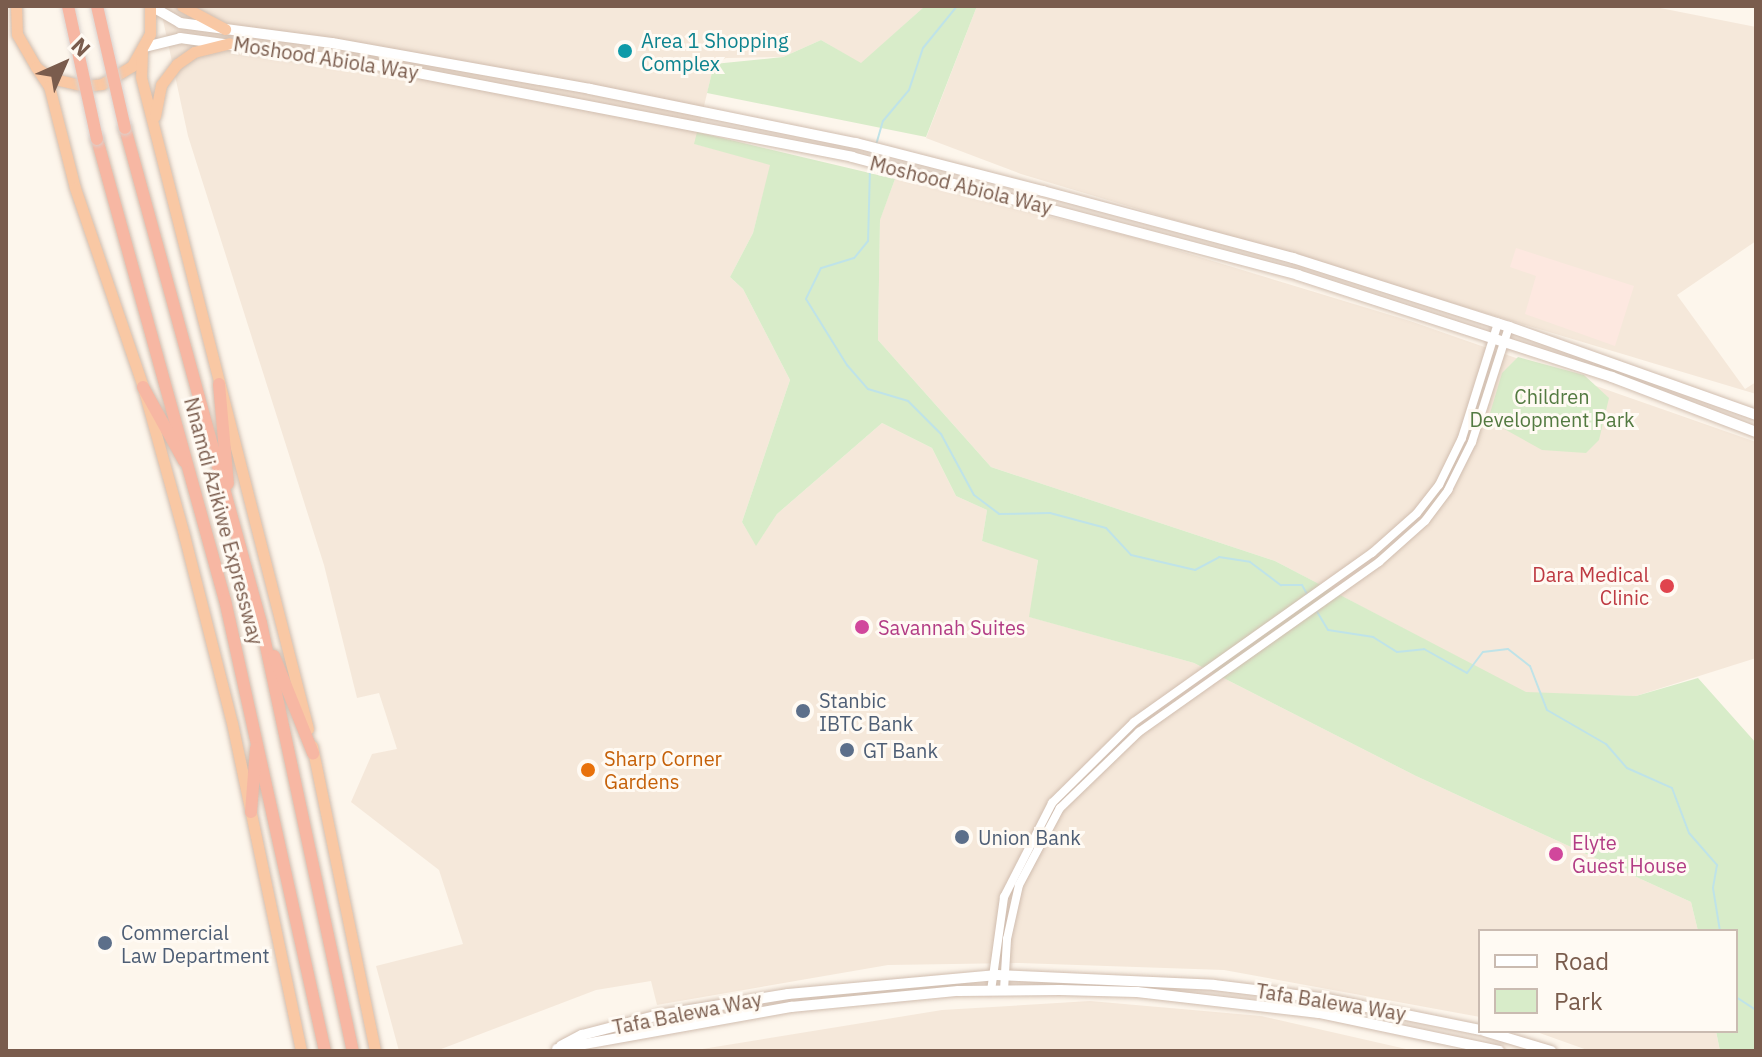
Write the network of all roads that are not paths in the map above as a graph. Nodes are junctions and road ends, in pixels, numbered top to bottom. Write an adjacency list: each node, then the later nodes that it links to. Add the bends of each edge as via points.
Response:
1 (16, 6): 9 (highway, Nnamdi Azikiwe Expressway, via 17,34)
2 (68, 6): 17 (highway, Nnamdi Azikiwe Expressway, bridge, via 97,139)
3 (97, 6): 18 (highway, Nnamdi Azikiwe Expressway, bridge)
4 (151, 6): 6 (main road, Moshood Abiola Way, via 173,21); 8 (highway, Nnamdi Azikiwe Expressway)
5 (182, 6): 6 (highway)
6 (225, 29): 11 (main road, Moshood Abiola Way, via 439,61 856,143 1227,240)
7 (229, 43): 8 (main road, Moshood Abiola Way, via 171,38); 10 (highway, via 194,52 177,64 161,85); 12 (main road, Moshood Abiola Way, via 593,104 852,157 1240,258)
8 (144, 50): 9 (highway, via 118,77 102,84 67,84); 10 (highway, Nnamdi Azikiwe Expressway, via 141,77)
9 (36, 67): 14 (highway, Nnamdi Azikiwe Expressway, via 49,86 75,188)
10 (155, 121): 13 (highway, Nnamdi Azikiwe Expressway)
11 (1504, 325): 12 (street); 15 (main road, Moshood Abiola Way)
12 (1499, 339): 16 (main road, Moshood Abiola Way); 23 (street, via 1439,485 1393,536 1134,722 1052,803 1004,897); 24 (street, via 1472,442 1448,490 1400,544 1139,732 1060,808 1019,885)
13 (219, 384): 18 (highway); 21 (highway, Nnamdi Azikiwe Expressway)
14 (143, 387): 17 (highway); 22 (highway, Nnamdi Azikiwe Expressway)
15 (1756, 415)
16 (1756, 432)
17 (196, 483): 20 (highway, Nnamdi Azikiwe Expressway)
18 (230, 511): 19 (highway, Nnamdi Azikiwe Expressway)
19 (261, 623): 21 (highway); 32 (highway, Nnamdi Azikiwe Expressway)
20 (257, 733): 22 (highway); 31 (highway, Nnamdi Azikiwe Expressway)
21 (313, 753): 33 (highway, Nnamdi Azikiwe Expressway)
22 (251, 812): 30 (highway, Nnamdi Azikiwe Expressway)
23 (991, 976): 24 (main road, Tafa Balewa Way); 26 (street); 29 (main road, Tafa Balewa Way, via 860,985 659,1015 582,1035)
24 (1004, 976): 25 (street); 27 (main road, Tafa Balewa Way, via 1214,985 1322,998)
25 (1004, 990): 26 (main road, Tafa Balewa Way); 34 (main road, Tafa Balewa Way, via 1137,992 1226,1001 1378,1023)
26 (991, 991): 29 (main road, Tafa Balewa Way, via 791,1007)
27 (1478, 1029)
28 (1492, 1033): 35 (main road, Tafa Balewa Way)
29 (555, 1050)
30 (301, 1051)
31 (325, 1051)
32 (353, 1051)
33 (375, 1051)
34 (1499, 1051)
35 (1551, 1051)

